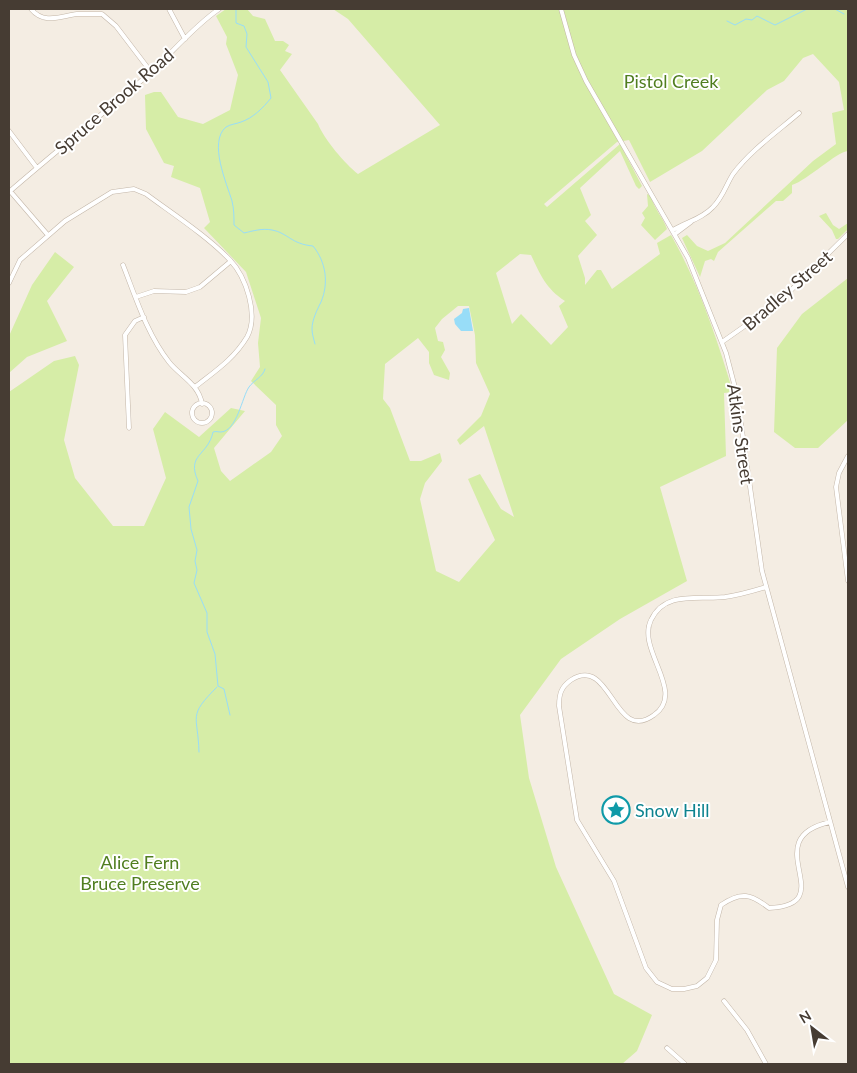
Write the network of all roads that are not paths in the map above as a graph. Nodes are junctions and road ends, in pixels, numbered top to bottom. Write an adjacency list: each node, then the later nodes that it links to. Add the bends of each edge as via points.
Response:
1 (31, 9): 6 (street, via 51,20 77,14 102,14 116,26)
2 (169, 9): 5 (street)
3 (219, 9): 5 (street, Spruce Brook Road)
4 (560, 9): 11 (street, Atkins Street, via 574,56 586,82)
5 (185, 39): 6 (street, Spruce Brook Road)
6 (151, 72): 9 (street, Spruce Brook Road)
7 (799, 113): 11 (street, via 746,159 713,207)
8 (9, 131): 9 (street)
9 (37, 168): 10 (street, Spruce Brook Road)
10 (9, 192): 12 (street)
11 (674, 232): 19 (street, Atkins Street)
12 (47, 234): 14 (street, via 112,192 134,189 146,194); 16 (street, via 20,260)
13 (848, 234): 19 (street, Bradley Street, via 779,302)
14 (231, 261): 17 (street, via 200,287 186,292 154,291); 20 (street, via 248,292 253,312 248,336 229,360)
15 (123, 265): 17 (street)
16 (9, 283)
17 (136, 297): 18 (street)
18 (144, 317): 20 (street, via 170,363); 22 (street, via 135,320 125,335)
19 (722, 342): 25 (street, Atkins Street, via 737,394)
20 (195, 387): 21 (street)
21 (202, 404): 21 (street, via 194,408 192,414 195,420 204,423 212,411)
22 (129, 428)
23 (848, 456): 24 (street, via 836,486)
24 (848, 581)
25 (766, 587): 26 (street, Atkins Street); 26 (street, via 723,597 680,598 657,610 648,631 666,690 665,702 649,719 637,722 625,716 605,686 592,677 579,676 569,681 560,692 559,706 576,816 616,886 649,973 662,985 678,990 697,986 711,972 716,960 717,920 721,905 732,897 742,896 753,897 769,908 788,905 797,899 802,887 796,854 798,839 808,828)
26 (830, 822): 28 (street, Atkins Street)
27 (848, 870): 28 (street)
28 (843, 872): 29 (street, Atkins Street)
29 (847, 877): 30 (street, Atkins Street)
30 (848, 887)
31 (724, 1001): 34 (street, via 747,1030)
32 (667, 1048): 33 (street)
33 (685, 1064)
34 (766, 1064)

